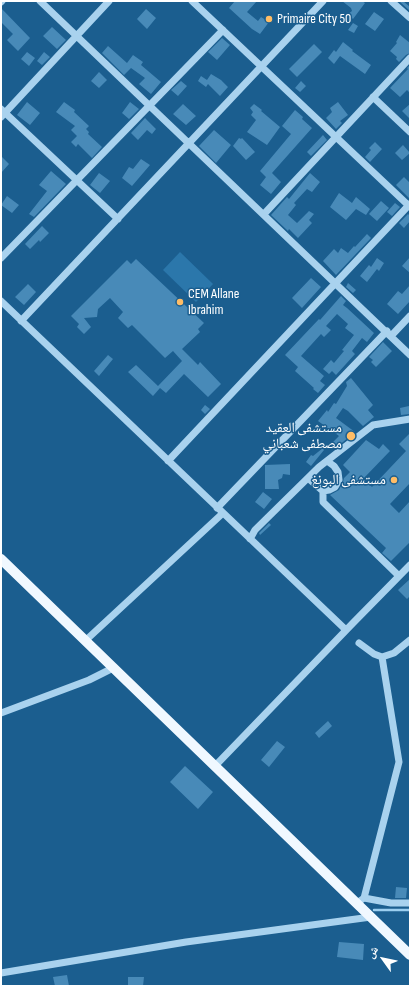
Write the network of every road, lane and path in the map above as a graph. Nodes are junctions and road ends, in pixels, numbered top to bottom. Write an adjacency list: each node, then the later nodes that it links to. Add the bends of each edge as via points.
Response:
1 (40, 1): 8 (street)
2 (109, 1): 8 (street)
3 (192, 1): 7 (street)
4 (323, 1): 10 (street)
5 (391, 1): 6 (street)
6 (410, 18)
7 (223, 30): 10 (street); 12 (street)
8 (77, 36): 12 (street); 13 (street)
9 (410, 58): 11 (street)
10 (262, 66): 15 (street); 16 (street)
11 (373, 97): 14 (street); 15 (street)
12 (149, 105): 16 (street); 17 (street)
13 (2, 113): 17 (street)
14 (410, 132)
15 (336, 137): 18 (street); 19 (street)
16 (189, 143): 19 (street); 20 (street)
17 (77, 180): 20 (street); 21 (street)
18 (409, 204): 22 (street)
19 (264, 214): 22 (street)
20 (118, 219): 25 (street)
21 (1, 258)
22 (336, 283): 26 (street); 29 (street)
23 (1, 302): 25 (street)
24 (410, 316): 26 (street)
25 (21, 321): 29 (street)
26 (389, 334): 27 (street); 33 (street)
27 (410, 355)
28 (410, 419): 30 (street, via 372,425)
29 (168, 461): 33 (street)
30 (327, 461): 31 (street); 32 (street, via 338,472 339,480 335,487)
31 (308, 478): 32 (street); 35 (street, via 255,530)
32 (324, 491): 38 (street, via 323,502)
33 (217, 508): 34 (street)
34 (223, 513): 35 (street); 41 (street)
35 (250, 539): 39 (street)
36 (1, 559): 41 (main road)
37 (410, 565): 38 (street)
38 (399, 576): 39 (street)
39 (346, 630): 46 (street)
40 (410, 640): 43 (street, via 394,653)
41 (86, 641): 44 (main road)
42 (359, 642): 43 (street)
43 (382, 657): 47 (street, via 399,762)
44 (114, 668): 45 (street); 46 (main road)
45 (1, 713)
46 (215, 766): 47 (main road)
47 (361, 900): 48 (street); 49 (main road)
48 (410, 903)
49 (371, 917): 50 (main road); 51 (street, via 186,942)
50 (410, 955)
51 (1, 973)

